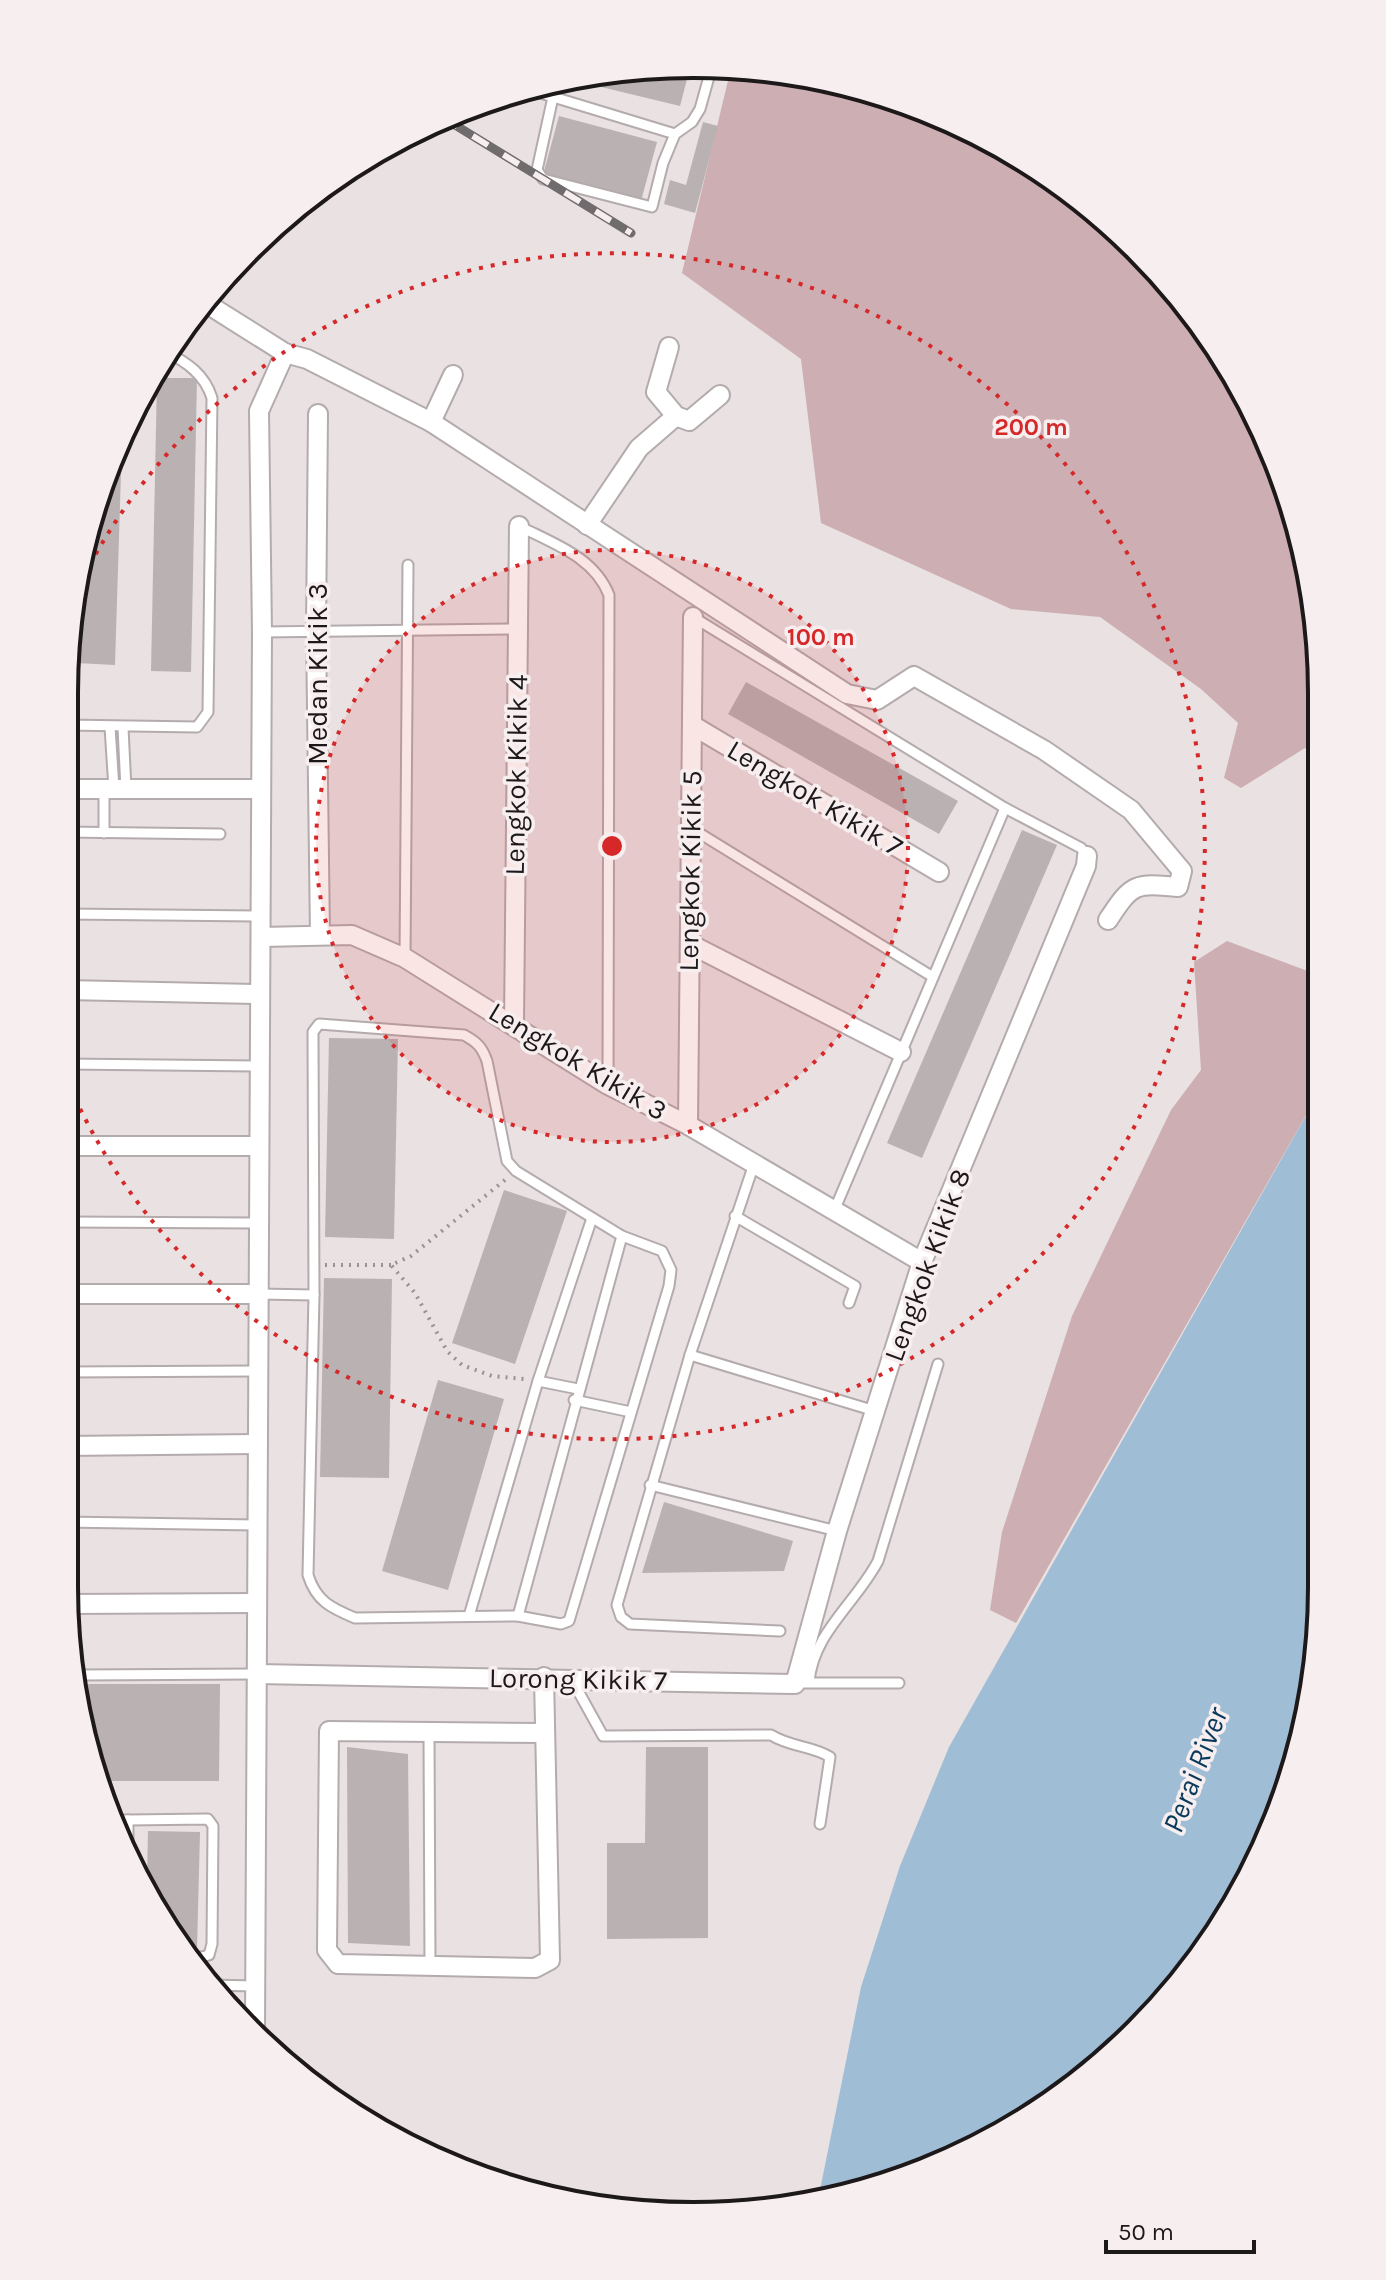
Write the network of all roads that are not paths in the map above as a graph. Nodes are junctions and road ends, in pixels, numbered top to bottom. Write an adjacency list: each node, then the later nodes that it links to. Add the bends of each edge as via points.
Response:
1 (709, 78): 4 (lane, via 700,109)
2 (549, 96): 3 (lane)
3 (553, 97): 4 (lane); 4 (lane, via 537,170 543,179 652,207)
4 (675, 134)
5 (214, 308): 7 (street)
6 (669, 347): 12 (street, via 656,392)
7 (285, 353): 13 (street); 21 (street, via 259,411)
8 (177, 359): 25 (lane, via 194,369 212,398 208,712 197,727)
9 (453, 375): 13 (street)
10 (720, 395): 12 (street, via 689,421)
11 (318, 414): 20 (street, Medan Kikik 3)
12 (676, 416): 14 (street, via 639,448)
13 (431, 422): 14 (street)
14 (587, 525): 38 (street, via 847,694 877,700 914,676 1044,750 1131,810 1182,871 1178,887 1143,883 1127,890)
15 (519, 526): 18 (street, Lengkok Kikik 4); 50 (lane, via 600,573 609,595)
16 (408, 565): 19 (lane)
17 (693, 617): 22 (street, Lengkok Kikik 5); 29 (lane)
18 (518, 629): 19 (lane); 46 (street, Lengkok Kikik 4)
19 (407, 630): 20 (lane); 42 (lane)
20 (316, 631): 21 (lane); 39 (street, Medan Kikik 3)
21 (262, 632): 28 (street)
22 (692, 725): 30 (street, Lengkok Kikik 5); 35 (street, Lengkok Kikik 7)
23 (78, 726): 24 (lane)
24 (110, 727): 25 (lane); 27 (lane)
25 (123, 728): 27 (lane)
26 (78, 789): 27 (street)
27 (115, 789): 28 (street); 32 (lane)
28 (261, 789): 37 (street)
29 (1005, 808): 34 (lane); 43 (lane)
30 (691, 828): 41 (street, Lengkok Kikik 5); 43 (lane)
31 (78, 832): 32 (lane)
32 (104, 833): 33 (lane)
33 (220, 834)
34 (1087, 856): 61 (street, Lengkok Kikik 8)
35 (939, 872)
36 (78, 914): 37 (lane)
37 (261, 916): 40 (street)
38 (1108, 920)
39 (320, 935): 40 (street, Lengkok Kikik 3); 42 (street, Lengkok Kikik 3, via 352,935)
40 (261, 937): 45 (street)
41 (690, 944): 47 (street); 51 (street, Lengkok Kikik 5)
42 (405, 958): 46 (street, Lengkok Kikik 3)
43 (933, 977): 47 (lane)
44 (78, 990): 45 (street)
45 (260, 994): 49 (street)
46 (514, 1023): 50 (street, Lengkok Kikik 3)
47 (901, 1052): 55 (lane)
48 (78, 1064): 49 (lane)
49 (260, 1066): 53 (street)
50 (608, 1085): 51 (street, Lengkok Kikik 3)
51 (688, 1125): 54 (street, Lengkok Kikik 3)
52 (78, 1146): 53 (street)
53 (259, 1146): 59 (street)
54 (754, 1163): 55 (street, Lengkok Kikik 3); 56 (lane)
55 (834, 1211): 61 (street, Lengkok Kikik 3)
56 (735, 1216): 65 (lane, via 855,1286); 66 (lane)
57 (592, 1218): 60 (lane); 64 (lane, via 507,1161 487,1061 474,1041 464,1035 319,1024 313,1032); 70 (lane)
58 (78, 1222): 59 (lane)
59 (259, 1223): 63 (street)
60 (622, 1236): 71 (lane); 74 (lane, via 662,1251 671,1270)
61 (922, 1262): 73 (street, Lengkok Kikik 8)
62 (78, 1294): 63 (street)
63 (259, 1294): 64 (lane); 68 (street)
64 (314, 1295): 83 (lane, via 308,1575 312,1589 332,1608 355,1618)
65 (849, 1303)
66 (690, 1355): 73 (lane); 77 (lane)
67 (938, 1364): 90 (lane, via 878,1561 865,1586 820,1640)
68 (258, 1371): 69 (lane); 75 (street)
69 (78, 1372)
70 (538, 1381): 71 (lane); 83 (lane)
71 (578, 1389): 72 (lane)
72 (574, 1400): 74 (lane); 84 (lane)
73 (875, 1411): 80 (street, Lengkok Kikik 8)
74 (631, 1412): 84 (lane, via 569,1621)
75 (258, 1444): 76 (street); 79 (street)
76 (78, 1446)
77 (650, 1485): 80 (lane); 85 (lane, via 617,1605 621,1617 630,1624)
78 (78, 1522): 79 (lane)
79 (257, 1525): 81 (street)
80 (837, 1531): 90 (street, Lengkok Kikik 8)
81 (257, 1603): 82 (street); 86 (street)
82 (78, 1604)
83 (469, 1616): 84 (lane)
84 (518, 1616)
85 (780, 1631)
86 (257, 1674): 87 (lane); 88 (street, Lorong Kikik 7); 101 (street)
87 (84, 1675)
88 (544, 1677): 89 (street, Lorong Kikik 7); 93 (street)
89 (571, 1677): 90 (street, Lorong Kikik 7); 96 (lane, via 603,1736 771,1735 822,1752 830,1757 830,1770)
90 (802, 1683): 91 (lane, Lorong Kikik 7)
91 (899, 1683)
92 (429, 1732): 93 (street); 99 (lane); 99 (street, via 329,1731 327,1950 338,1964)
93 (544, 1733): 99 (street, via 550,1960 535,1968)
94 (124, 1820): 95 (lane)
95 (128, 1820): 97 (lane); 98 (lane, via 208,1819 213,1826 212,1944 209,1955)
96 (820, 1824)
97 (128, 1829)
98 (202, 1957)
99 (430, 1966)
100 (225, 1985): 101 (lane)
101 (255, 1986): 102 (street)
102 (255, 2019)

